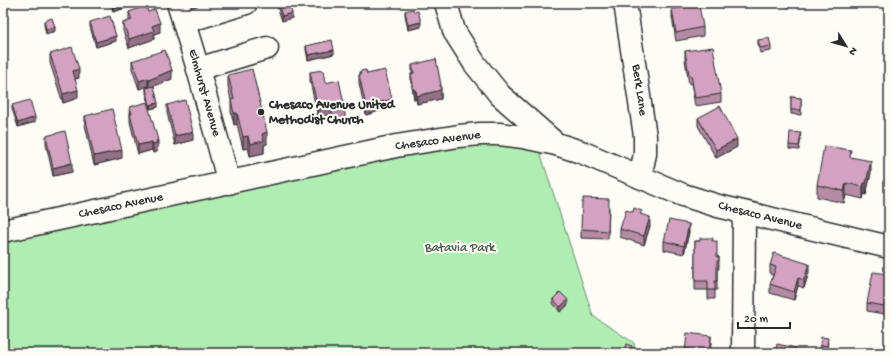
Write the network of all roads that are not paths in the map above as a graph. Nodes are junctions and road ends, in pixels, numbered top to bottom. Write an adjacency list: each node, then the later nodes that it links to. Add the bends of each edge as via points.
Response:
1 (246, 3): 4 (street)
2 (446, 3): 7 (street, via 454,31 475,64 500,95)
3 (625, 3): 8 (street, Berk Lane, via 645,136 645,154)
4 (181, 13): 6 (street, Elmhurst Avenue)
5 (266, 48): 6 (street)
6 (198, 69): 9 (street, Elmhurst Avenue)
7 (556, 144): 8 (street, Chesaco Avenue); 9 (street, Chesaco Avenue, via 499,134 459,136 396,146)
8 (640, 177): 10 (street, Chesaco Avenue, via 683,195)
9 (229, 183): 11 (street, Chesaco Avenue)
10 (744, 213): 12 (street, Chesaco Avenue); 13 (street)
11 (3, 231)
12 (889, 247)
13 (743, 353)

